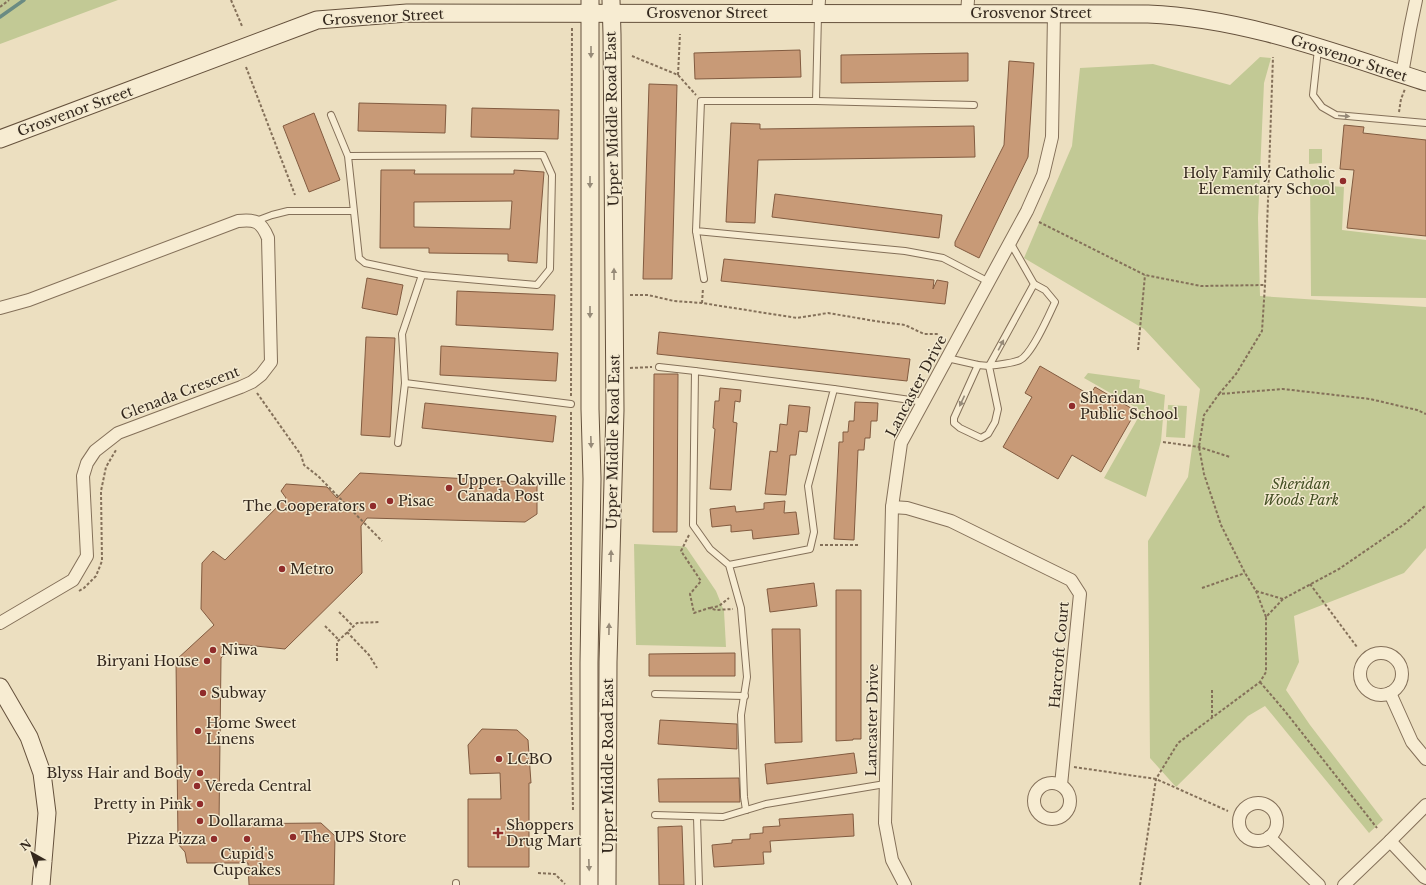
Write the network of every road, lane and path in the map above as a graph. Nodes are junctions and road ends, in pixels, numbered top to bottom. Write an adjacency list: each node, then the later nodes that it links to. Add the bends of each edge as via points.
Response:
1 (9, 0): 4 (path)
2 (231, 0): 11 (path)
3 (1416, 0): 18 (street, via 1410,29)
4 (0, 7)
5 (590, 7): 6 (main road, Grosvenor Street); 9 (main road, Grosvenor Street); 114 (main road, Upper Middle Road East, one-way to 114)
6 (611, 7): 7 (main road, Grosvenor Street); 115 (main road, Upper Middle Road East, one-way to 6, via 608,662 615,410)
7 (819, 7): 8 (main road, Grosvenor Street); 20 (lane)
8 (968, 7): 10 (main road, Grosvenor Street)
9 (572, 13): 25 (main road, Grosvenor Street, via 407,13 318,20); 55 (path)
10 (1054, 13): 13 (main road, Grosvenor Street, via 1190,16); 32 (street, Lancaster Drive, via 1052,137 1043,175)
11 (242, 26)
12 (680, 34): 17 (path)
13 (1318, 47): 18 (main road, Grosvenor Street); 23 (lane, one-way to 23, via 1313,95 1322,107 1336,115)
14 (632, 56): 17 (path)
15 (1273, 57): 38 (path)
16 (246, 67): 27 (path)
17 (678, 76): 19 (path)
18 (1413, 78): 23 (path, via 1401,99)
19 (701, 101): 20 (lane); 31 (lane)
20 (816, 101): 21 (lane)
21 (974, 105)
22 (331, 115): 26 (lane)
23 (1398, 121): 24 (lane)
24 (1426, 123)
25 (0, 139)
26 (348, 156): 28 (lane); 33 (lane, via 543,155 552,175 550,269 537,285)
27 (295, 195)
28 (353, 211): 29 (lane, via 288,211); 33 (lane, via 359,258 365,262)
29 (256, 221): 41 (street, via 238,221 29,300); 81 (street, Glenada Crescent, via 268,238 270,362 261,376 252,382 118,433 95,451 87,463 83,476 87,556 81,569 73,580)
30 (1039, 222): 34 (path)
31 (696, 231): 35 (lane); 36 (lane, via 905,251 943,258)
32 (1010, 242): 36 (street, Lancaster Drive); 37 (lane)
33 (422, 275): 50 (lane, via 402,334)
34 (1145, 275): 38 (path, via 1201,286); 43 (path)
35 (704, 279): 40 (path)
36 (989, 282): 44 (street, Lancaster Drive)
37 (1034, 284): 46 (lane, one-way to 37); 46 (lane, via 1045,290 1055,302 1035,342 1019,360)
38 (1266, 285): 52 (path, via 1262,331 1236,374)
39 (630, 295): 40 (path)
40 (702, 303): 42 (path, via 797,318 828,313 905,325 924,334)
41 (0, 308)
42 (938, 334)
43 (1138, 350)
44 (947, 358): 45 (lane); 54 (street, Lancaster Drive)
45 (978, 366): 46 (lane); 46 (lane, one-way to 46, via 954,423 981,438 988,434 995,422 998,409)
46 (989, 366)
47 (659, 367): 48 (path); 49 (lane)
48 (630, 368)
49 (695, 371): 51 (lane); 64 (lane)
50 (404, 383): 55 (lane); 58 (lane)
51 (834, 389): 54 (lane); 66 (lane, via 808,486 814,532)
52 (1219, 394): 56 (path, via 1283,389 1370,399); 60 (path, via 1204,415)
53 (250, 395): 65 (path, via 257,392 301,455 304,465)
54 (924, 402): 63 (street, Lancaster Drive, via 901,443)
55 (571, 404): 104 (path)
56 (1426, 414)
57 (1163, 442): 60 (path)
58 (398, 443)
59 (120, 446): 73 (path, via 106,467 101,491 102,561 96,576)
60 (1199, 447): 61 (path); 69 (path, via 1204,474 1221,525)
61 (1230, 457)
62 (1426, 505): 70 (path, via 1406,523 1338,569)
63 (892, 507): 99 (street, Lancaster Drive); 100 (street, Harcroft Court, via 906,508 951,521 1071,580 1080,594)
64 (693, 525): 68 (lane, via 710,549); 76 (path, via 681,552 701,581 690,594 694,613)
65 (382, 541)
66 (811, 544): 67 (path); 68 (lane, via 810,549)
67 (858, 545)
68 (729, 565): 74 (lane)
69 (1245, 573): 71 (path); 72 (path)
70 (1310, 584): 75 (path); 86 (path)
71 (1202, 588)
72 (1256, 591): 75 (path); 79 (path)
73 (78, 592)
74 (736, 592): 76 (path, via 719,606); 77 (lane)
75 (1283, 599): 79 (path)
76 (709, 608): 77 (path)
77 (740, 608): 94 (lane, via 747,676)
78 (338, 612): 83 (path)
79 (1266, 618): 89 (path, via 1266,672)
80 (379, 622): 83 (path, via 357,623)
81 (0, 623)
82 (325, 626): 85 (path)
83 (353, 626): 84 (path)
84 (347, 632): 85 (path); 88 (path)
85 (340, 640): 87 (path, via 337,642)
86 (1357, 647)
87 (337, 661)
88 (378, 668)
89 (1260, 682): 95 (path); 107 (path)
90 (0, 687): 113 (main road, via 29,737 42,773 47,813)
91 (1212, 690): 95 (path)
92 (1390, 693): 96 (street, via 1412,742)
93 (654, 694): 94 (lane)
94 (745, 696): 102 (lane, via 741,715)
95 (1212, 717): 98 (path, via 1178,743)
96 (1426, 760)
97 (1070, 766): 98 (path)
98 (1156, 779): 103 (path); 118 (path)
99 (886, 784): 102 (lane, via 766,804); 117 (street, Lancaster Drive, via 886,823 892,860)
100 (1062, 786)
101 (1426, 805): 109 (street)
102 (746, 810): 106 (lane, via 723,817)
103 (1228, 811)
104 (573, 815)
105 (655, 815): 106 (lane)
106 (697, 816): 116 (lane)
107 (1377, 828)
108 (1269, 838): 119 (street)
109 (1390, 841): 111 (street); 120 (street)
110 (538, 873): 112 (path, via 555,874)
111 (1426, 878)
112 (565, 884)
113 (41, 885)
114 (590, 885)
115 (607, 885)
116 (699, 885)
117 (905, 885)
118 (1140, 885)
119 (1319, 885)
120 (1344, 885)

